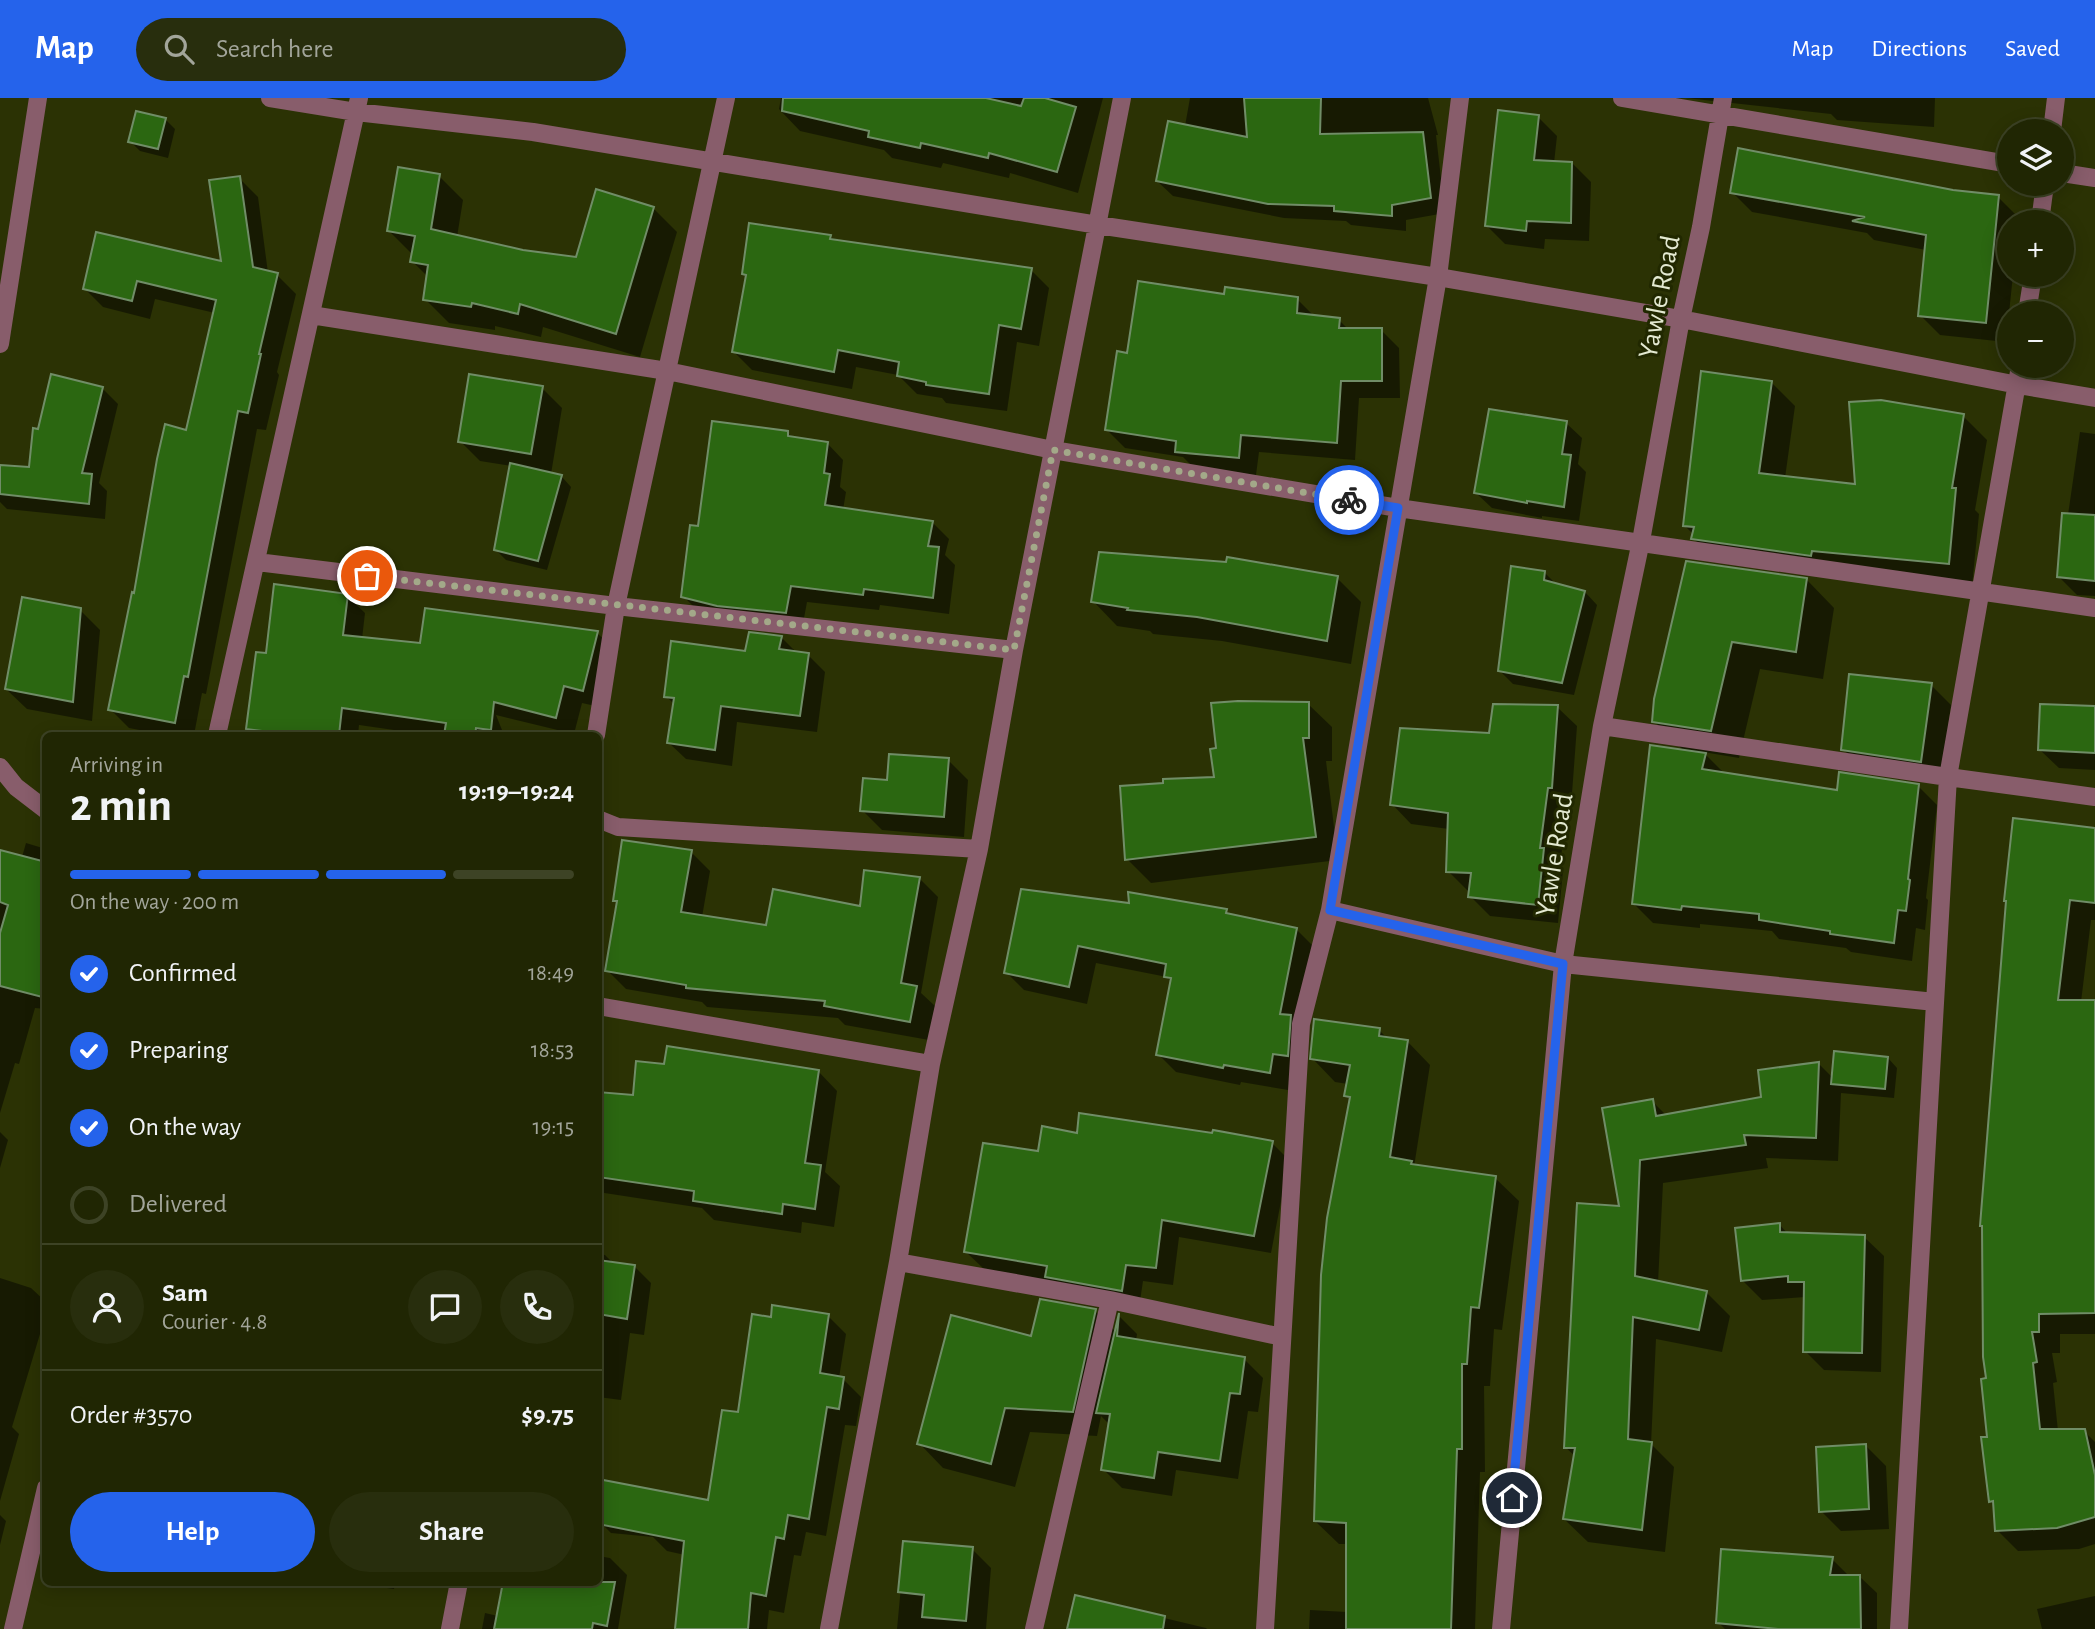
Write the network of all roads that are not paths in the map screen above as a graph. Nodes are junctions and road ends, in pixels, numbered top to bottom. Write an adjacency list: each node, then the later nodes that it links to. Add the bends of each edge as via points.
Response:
1 (38, 98): 19 (street)
2 (271, 98): 8 (street)
3 (726, 98): 11 (street)
4 (1122, 98): 15 (street)
5 (1460, 98): 16 (street)
6 (1622, 98): 9 (street)
7 (2056, 98): 10 (street)
8 (357, 105): 11 (street); 17 (street)
9 (1722, 106): 12 (street); 18 (street, Yawle Road)
10 (2053, 119)
11 (712, 162): 15 (street); 20 (street)
12 (1997, 162)
13 (2074, 175): 14 (street)
14 (2095, 178)
15 (1098, 225): 16 (street); 24 (street)
16 (1438, 277): 18 (street); 25 (street)
17 (311, 315): 20 (street); 27 (street)
18 (1681, 319): 22 (street); 26 (street, Yawle Road)
19 (0, 344)
20 (667, 371): 24 (street); 29 (street)
21 (2019, 378): 22 (street)
22 (2018, 386): 23 (street); 28 (street)
23 (2095, 398)
24 (1053, 450): 25 (street); 31 (street)
25 (1398, 508): 26 (street); 41 (street)
26 (1641, 541): 28 (street); 32 (street, Yawle Road)
27 (257, 562): 29 (street); 33 (street)
28 (1981, 593): 30 (street); 36 (street)
29 (616, 606): 31 (street); 34 (street)
30 (2095, 608)
31 (1014, 650): 40 (street)
32 (1602, 726): 36 (street); 42 (street, Yawle Road)
33 (218, 732)
34 (596, 732)
35 (0, 768): 38 (street)
36 (1948, 777): 37 (street); 43 (street)
37 (2095, 797)
38 (42, 807)
39 (602, 821): 40 (street, via 618,827)
40 (979, 849): 45 (street)
41 (1330, 910): 42 (street); 48 (street, via 1301,1024)
42 (1563, 964): 43 (street); 56 (street, Yawle Road)
43 (1934, 1002): 57 (street)
44 (602, 1007): 45 (street)
45 (932, 1064): 46 (street)
46 (898, 1262): 47 (street); 53 (street)
47 (1110, 1300): 48 (street); 54 (street)
48 (1282, 1337): 55 (street)
49 (42, 1505): 51 (street)
50 (457, 1586): 52 (street)
51 (13, 1629)
52 (450, 1629)
53 (829, 1629)
54 (1034, 1629)
55 (1265, 1629)
56 (1501, 1629)
57 (1899, 1629)

